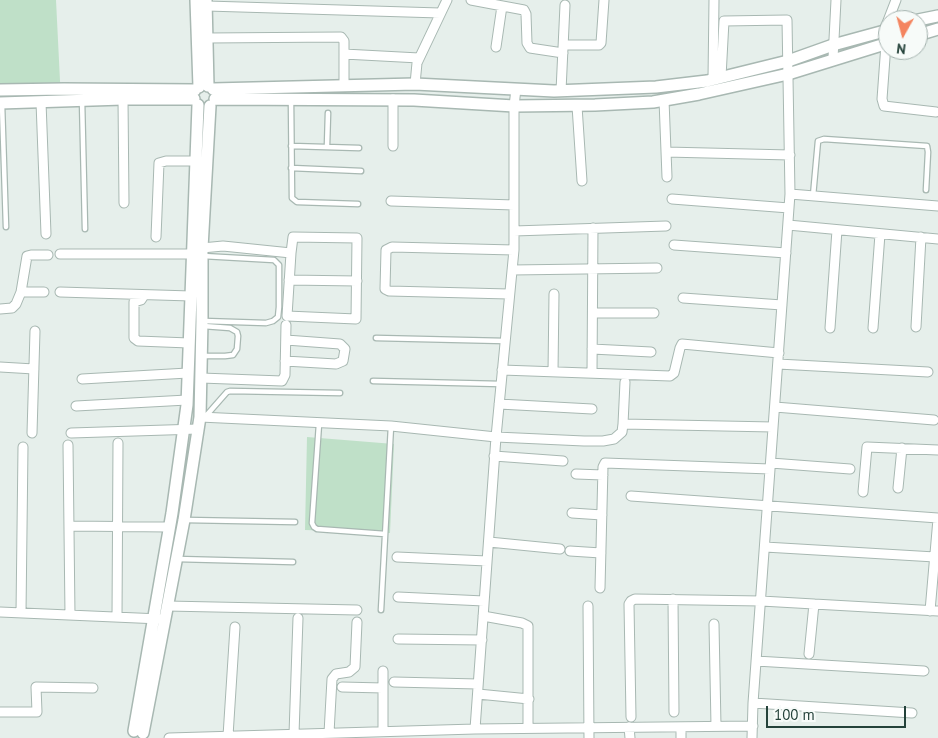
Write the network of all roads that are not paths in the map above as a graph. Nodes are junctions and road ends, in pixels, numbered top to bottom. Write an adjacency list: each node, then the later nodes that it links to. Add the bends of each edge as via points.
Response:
1 (447, 0): 9 (street)
2 (471, 0): 8 (street)
3 (604, 0): 15 (street, via 601,43)
4 (714, 0): 22 (street)
5 (836, 0): 12 (street)
6 (203, 2): 9 (street); 11 (street); 28 (street)
7 (565, 5): 15 (street)
8 (502, 6): 14 (street); 15 (street, via 526,12 530,48)
9 (440, 13): 17 (street)
10 (878, 32): 12 (street)
11 (208, 38): 16 (street, via 341,37); 28 (street)
12 (834, 45): 18 (street); 20 (street)
13 (878, 46): 18 (street)
14 (496, 47)
15 (563, 49): 27 (street)
16 (344, 54): 17 (street); 24 (street)
17 (419, 58): 23 (street)
18 (833, 59): 21 (street)
19 (886, 60): 38 (street, via 884,106)
20 (788, 61): 21 (street); 22 (street); 22 (street, via 786,20 726,21)
21 (788, 74): 33 (street); 46 (street)
22 (717, 78): 27 (street, via 656,87)
23 (415, 84): 24 (street); 25 (street)
24 (344, 85): 28 (street)
25 (516, 89): 27 (street); 36 (street)
26 (0, 90): 28 (street, via 64,89)
27 (561, 91)
28 (204, 95): 29 (street); 30 (street); 47 (street); 76 (street)
29 (291, 98): 32 (street); 41 (lane)
30 (123, 99): 31 (street); 57 (street)
31 (82, 100): 34 (street); 65 (lane)
32 (393, 100): 36 (street); 43 (street)
33 (664, 100): 37 (street); 45 (street)
34 (41, 102): 35 (street); 69 (street)
35 (1, 103): 40 (lane)
36 (514, 106): 37 (street); 59 (street)
37 (577, 106): 51 (street)
38 (936, 112)
39 (328, 113): 42 (lane)
40 (2, 146): 64 (lane)
41 (291, 146): 42 (lane); 48 (lane)
42 (327, 146): 44 (lane)
43 (393, 146)
44 (359, 148)
45 (666, 152): 46 (street); 50 (street)
46 (790, 155): 53 (street)
47 (195, 161): 71 (street, via 159,163); 76 (street)
48 (291, 168): 49 (lane); 58 (lane, via 294,201)
49 (361, 170)
50 (667, 177)
51 (582, 181)
52 (926, 190): 54 (lane, via 926,146 824,138 818,141)
53 (790, 194): 54 (street); 61 (street)
54 (813, 196): 60 (street)
55 (672, 199): 61 (street)
56 (391, 201): 59 (street)
57 (124, 203)
58 (358, 204)
59 (514, 205): 68 (street)
60 (938, 206)
61 (789, 208): 62 (street)
62 (788, 225): 67 (street); 79 (street)
63 (666, 226): 66 (street)
64 (6, 227)
65 (84, 228)
66 (593, 228): 68 (street); 83 (street)
67 (837, 230): 70 (street); 100 (street)
68 (514, 231): 75 (street)
69 (46, 234)
70 (880, 234): 72 (street); 101 (street)
71 (156, 237)
72 (922, 237): 73 (street); 102 (street)
73 (938, 239)
74 (674, 245): 79 (street)
75 (514, 250): 82 (street); 89 (street, via 392,247 386,250 385,289 389,291)
76 (199, 252): 77 (street, via 223,246); 78 (street); 92 (street); 98 (street); 98 (lane, via 276,260 279,265 279,307 278,316 273,321)
77 (291, 253): 84 (street); 85 (street, via 293,237 357,238)
78 (60, 254)
79 (786, 254): 94 (street)
80 (48, 255): 86 (street, via 27,256)
81 (657, 268): 83 (street)
82 (512, 270): 83 (street); 89 (street)
83 (594, 270): 96 (street)
84 (289, 280): 85 (street); 85 (street, via 287,316 356,319)
85 (357, 281)
86 (21, 292): 87 (street); 95 (street, via 12,308)
87 (44, 292)
88 (60, 292): 91 (street)
89 (509, 294): 106 (street)
90 (554, 294): 117 (street)
91 (144, 295): 92 (street); 107 (street, via 143,299 134,302 134,338 138,341)
92 (191, 296): 107 (street)
93 (684, 298): 94 (street)
94 (782, 305): 110 (street)
95 (0, 309)
96 (593, 312): 97 (street); 108 (street)
97 (654, 313)
98 (202, 323): 111 (street); 111 (lane, via 234,330 238,343 233,355)
99 (286, 325): 105 (street)
100 (830, 328)
101 (873, 328)
102 (916, 328)
103 (35, 331): 115 (street)
104 (376, 338): 106 (lane)
105 (286, 340): 112 (street); 112 (street, via 340,344 345,349 345,357 339,363)
106 (505, 341): 116 (street)
107 (189, 343): 120 (street)
108 (592, 349): 109 (street); 119 (street)
109 (651, 352)
110 (779, 353): 113 (street); 119 (street, via 686,343 681,345 673,375)
111 (201, 356): 121 (street)
112 (285, 361): 121 (street, via 285,375 279,382)
113 (778, 364): 118 (street); 130 (street)
114 (0, 367): 115 (street)
115 (34, 369): 140 (street)
116 (502, 370): 117 (street); 125 (street)
117 (553, 372): 119 (street)
118 (928, 372)
119 (592, 373)
120 (188, 374): 122 (street); 127 (street)
121 (200, 378): 132 (street)
122 (82, 379)
123 (373, 381): 125 (lane)
124 (625, 382): 135 (street)
125 (501, 384): 128 (street)
126 (340, 393): 132 (lane, via 230,391)
127 (188, 400): 129 (street); 139 (street)
128 (499, 404): 131 (street); 142 (street)
129 (76, 406)
130 (775, 407): 133 (street); 137 (street)
131 (592, 409)
132 (202, 418): 134 (street); 138 (street)
133 (934, 420)
134 (319, 424): 136 (street); 166 (lane, via 314,527)
135 (624, 424): 137 (street); 142 (street, via 619,436 602,441)
136 (391, 426): 142 (street); 166 (lane)
137 (773, 427): 150 (street)
138 (198, 429): 139 (street); 161 (street)
139 (184, 430): 141 (street); 165 (street)
140 (32, 433)
141 (71, 434)
142 (496, 437): 148 (street)
143 (118, 442): 164 (street)
144 (68, 446): 163 (street)
145 (23, 448): 189 (street)
146 (902, 448): 147 (street); 154 (street); 155 (street, via 867,447)
147 (938, 450)
148 (494, 456): 149 (street); 167 (street)
149 (563, 461)
150 (770, 466): 151 (street); 153 (street, via 611,462 605,463); 157 (street)
151 (850, 469)
152 (576, 474): 153 (street)
153 (603, 475): 159 (street)
154 (898, 488)
155 (863, 492)
156 (631, 496): 157 (street)
157 (768, 505): 160 (street); 168 (street)
158 (572, 514): 159 (street)
159 (602, 515): 171 (street)
160 (938, 518): 172 (street)
161 (184, 520): 162 (lane); 174 (street)
162 (295, 522)
163 (69, 526): 164 (street); 190 (street)
164 (118, 526): 165 (street); 192 (street)
165 (169, 527): 194 (street)
166 (385, 534): 186 (lane)
167 (488, 542): 169 (street); 175 (street)
168 (765, 547): 172 (street); 181 (street)
169 (560, 549)
170 (570, 551): 171 (street)
171 (601, 553): 177 (street)
172 (936, 554): 187 (street)
173 (397, 557): 175 (street)
174 (177, 559): 176 (lane); 183 (street)
175 (487, 561): 180 (street)
176 (293, 562)
177 (600, 588)
178 (398, 597): 180 (street)
179 (673, 599): 181 (street); 214 (street); 216 (street, via 635,599 629,604)
180 (484, 601): 191 (street)
181 (761, 601): 182 (street); 202 (street)
182 (814, 604): 187 (street); 201 (street)
183 (167, 606): 185 (street); 195 (street)
184 (588, 606): 219 (street)
185 (357, 610)
186 (381, 610)
187 (934, 611)
188 (0, 612): 189 (street)
189 (21, 613): 190 (street)
190 (70, 615): 192 (street)
191 (483, 616): 200 (street); 211 (street, via 528,626)
192 (118, 617): 194 (street)
193 (298, 618): 230 (street)
194 (153, 619): 195 (street); 229 (street)
195 (165, 619): 229 (street)
196 (357, 622): 227 (street, via 355,667 349,672 336,674 332,679)
197 (714, 624): 217 (street)
198 (235, 627): 232 (street)
199 (398, 639): 200 (street)
200 (482, 640): 206 (street)
201 (809, 654)
202 (756, 661): 204 (street); 212 (street)
203 (383, 671): 209 (street)
204 (924, 672)
205 (394, 682): 206 (street)
206 (478, 684): 210 (street)
207 (342, 687): 209 (street)
208 (93, 688): 213 (street, via 36,687 37,712)
209 (383, 688): 225 (street)
210 (478, 694): 211 (street); 222 (street)
211 (529, 699): 223 (street)
212 (752, 703): 215 (street); 218 (street)
213 (0, 712)
214 (674, 712)
215 (912, 713)
216 (631, 717)
217 (716, 726): 218 (street); 221 (street)
218 (753, 726): 239 (street)
219 (589, 727): 220 (street); 224 (street); 236 (street)
220 (629, 727): 221 (street); 237 (street)
221 (681, 727): 238 (street)
222 (475, 728): 223 (street); 226 (street)
223 (528, 728): 224 (street)
224 (542, 728): 235 (street)
225 (383, 731): 228 (street); 231 (street)
226 (465, 733): 228 (street)
227 (324, 734): 230 (street); 231 (street)
228 (416, 734)
229 (138, 735)
230 (289, 735): 233 (street)
231 (369, 735)
232 (228, 736): 233 (street); 234 (street)
233 (261, 736)
234 (169, 738)
235 (542, 738)
236 (589, 738)
237 (630, 738)
238 (681, 738)
239 (752, 738)

